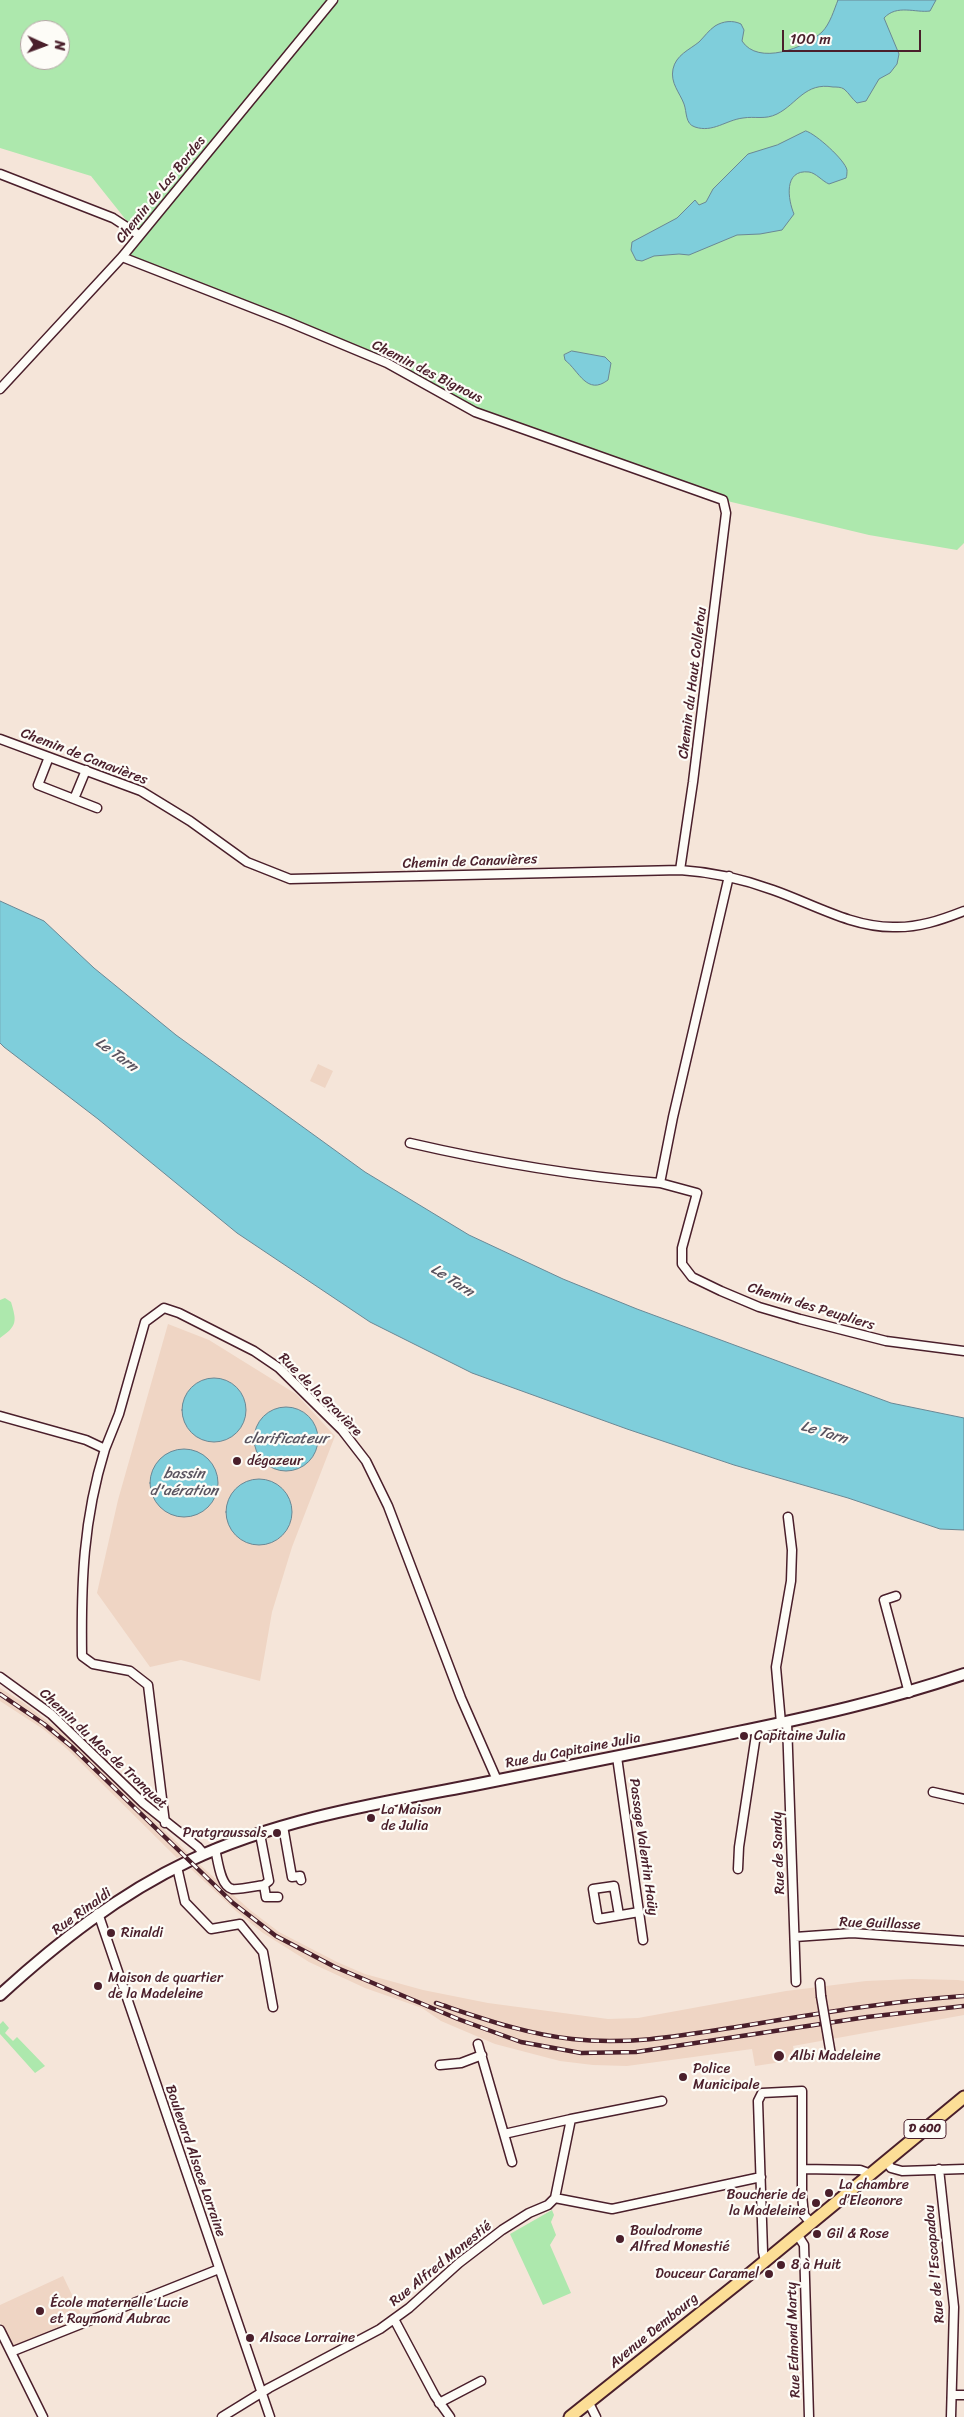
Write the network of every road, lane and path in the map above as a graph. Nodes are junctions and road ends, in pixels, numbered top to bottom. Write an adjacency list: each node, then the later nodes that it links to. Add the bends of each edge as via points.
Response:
1 (332, 1): 3 (street, Chemin de Las Bordes)
2 (0, 174): 3 (street, via 113,218)
3 (139, 235): 4 (street, Chemin de Las Bordes)
4 (122, 257): 5 (street, Chemin de Las Bordes); 6 (street, Chemin des Bignous, via 387,363 475,412)
5 (0, 389)
6 (724, 500): 12 (street, Chemin du Haut Colletou, via 726,513)
7 (0, 739): 8 (street, Chemin de Canavières)
8 (49, 757): 9 (street, Chemin de Canavières); 10 (street, via 38,784)
9 (86, 770): 10 (street); 12 (street, Chemin de Canavières, via 141,791 247,862 290,879)
10 (74, 799): 11 (street)
11 (97, 808)
12 (680, 870): 13 (street, Chemin de Canavières)
13 (729, 876): 14 (street, Chemin de Canavières, via 834,915 878,926 926,924); 16 (street)
14 (964, 911)
15 (410, 1143): 16 (street, Chemin des Peupliers, via 460,1155 591,1177)
16 (660, 1183): 17 (street, Chemin des Peupliers, via 697,1193 682,1248 682,1264 692,1277 759,1307 854,1334)
17 (964, 1351)
18 (0, 1416): 19 (street, via 86,1440)
19 (105, 1449): 28 (street, Rue de la Gravière, via 119,1414 145,1322 164,1308 254,1351 279,1368 342,1430 366,1461 388,1506 461,1698); 31 (street, via 88,1519 81,1580 82,1656 93,1664 130,1670 148,1685)
20 (788, 1517): 25 (street, Rue de Sandy, via 791,1580 776,1668)
21 (896, 1596): 24 (street, via 884,1600)
22 (964, 1674): 24 (street, Rue du Capitaine Julia)
23 (0, 1677): 31 (street, Chemin du Mas de Tronquet, via 51,1714)
24 (909, 1693): 25 (street, Rue du Capitaine Julia)
25 (784, 1723): 26 (street, Rue du Capitaine Julia); 45 (street, Rue de Sandy)
26 (757, 1728): 27 (street, Rue du Capitaine Julia); 38 (street)
27 (617, 1757): 28 (street, Rue du Capitaine Julia); 42 (street, Passage Valentin Haüy)
28 (498, 1780): 32 (street, Rue du Capitaine Julia)
29 (933, 1792): 30 (street)
30 (964, 1799)
31 (165, 1823): 35 (street, Chemin du Mas de Tronquet)
32 (283, 1826): 33 (street, Rue du Capitaine Julia); 39 (street, via 292,1877 300,1876)
33 (260, 1834): 34 (street, Rue du Capitaine Julia); 40 (street, via 269,1881)
34 (215, 1849): 35 (street, Rue du Capitaine Julia); 40 (street, via 228,1887 233,1890)
35 (204, 1854): 36 (street, Rue du Capitaine Julia)
36 (189, 1861): 37 (street, Rue Rinaldi)
37 (177, 1867): 43 (street, Rue Rinaldi); 51 (street, via 185,1902 211,1929 240,1924 263,1952)
38 (738, 1869)
39 (301, 1880)
40 (264, 1886): 41 (street, via 266,1897)
41 (278, 1897)
42 (639, 1912): 44 (street); 46 (street, Passage Valentin Haüy)
43 (98, 1913): 50 (street, Rue Rinaldi); 71 (street, Boulevard Alsace Lorraine)
44 (620, 1915): 44 (street, via 598,1919 593,1889 614,1886)
45 (795, 1937): 47 (street, Rue Guillasse, via 852,1933); 48 (street, Rue de Sandy)
46 (644, 1940)
47 (964, 1941)
48 (796, 1982)
49 (820, 1983): 53 (street, bridge)
50 (0, 1995)
51 (273, 2007)
52 (478, 2044): 54 (street)
53 (831, 2055)
54 (482, 2056): 55 (street); 59 (street)
55 (440, 2065)
56 (964, 2097): 60 (main road, Avenue Dembourg / D 600)
57 (662, 2101): 58 (street)
58 (570, 2119): 59 (street); 67 (street)
59 (504, 2134): 61 (street)
60 (886, 2161): 63 (street, via 891,2168 902,2171); 65 (main road, Avenue Dembourg / D 600)
61 (512, 2162)
62 (802, 2169): 65 (street, via 860,2170); 66 (street, via 802,2091 762,2093 758,2102); 68 (street, via 804,2215)
63 (938, 2169): 64 (street); 77 (street, Rue de l'Escapadou, via 954,2307)
64 (964, 2169)
65 (871, 2174): 68 (main road, Avenue Dembourg / D 600)
66 (762, 2178): 67 (street, via 612,2209); 70 (street, via 763,2252)
67 (555, 2198): 72 (street, Rue Alfred Monestié, via 548,2205 528,2213 459,2263)
68 (811, 2223): 69 (main road, Avenue Dembourg / D 600)
69 (797, 2234): 70 (main road, Avenue Dembourg / D 600); 88 (street, Rue Edmond Marty, via 804,2245)
70 (766, 2261): 80 (main road, Avenue Dembourg / D 600)
71 (219, 2269): 74 (street); 76 (street, Boulevard Alsace Lorraine)
72 (394, 2319): 76 (street, Rue Alfred Monestié); 79 (street)
73 (0, 2330): 74 (street)
74 (11, 2352): 82 (street)
75 (481, 2382): 79 (street)
76 (262, 2393): 81 (street, Rue Alfred Monestié); 84 (street, Boulevard Alsace Lorraine)
77 (952, 2395): 78 (street); 89 (street, Rue de l'Escapadou)
78 (964, 2395)
79 (439, 2403): 85 (street)
80 (589, 2403): 86 (main road, Avenue Dembourg / D 600); 87 (street)
81 (234, 2414): 83 (street, Rue Alfred Monestié)
82 (43, 2417)
83 (222, 2417)
84 (270, 2417)
85 (450, 2417)
86 (570, 2417)
87 (596, 2417)
88 (809, 2417)
89 (951, 2417)

